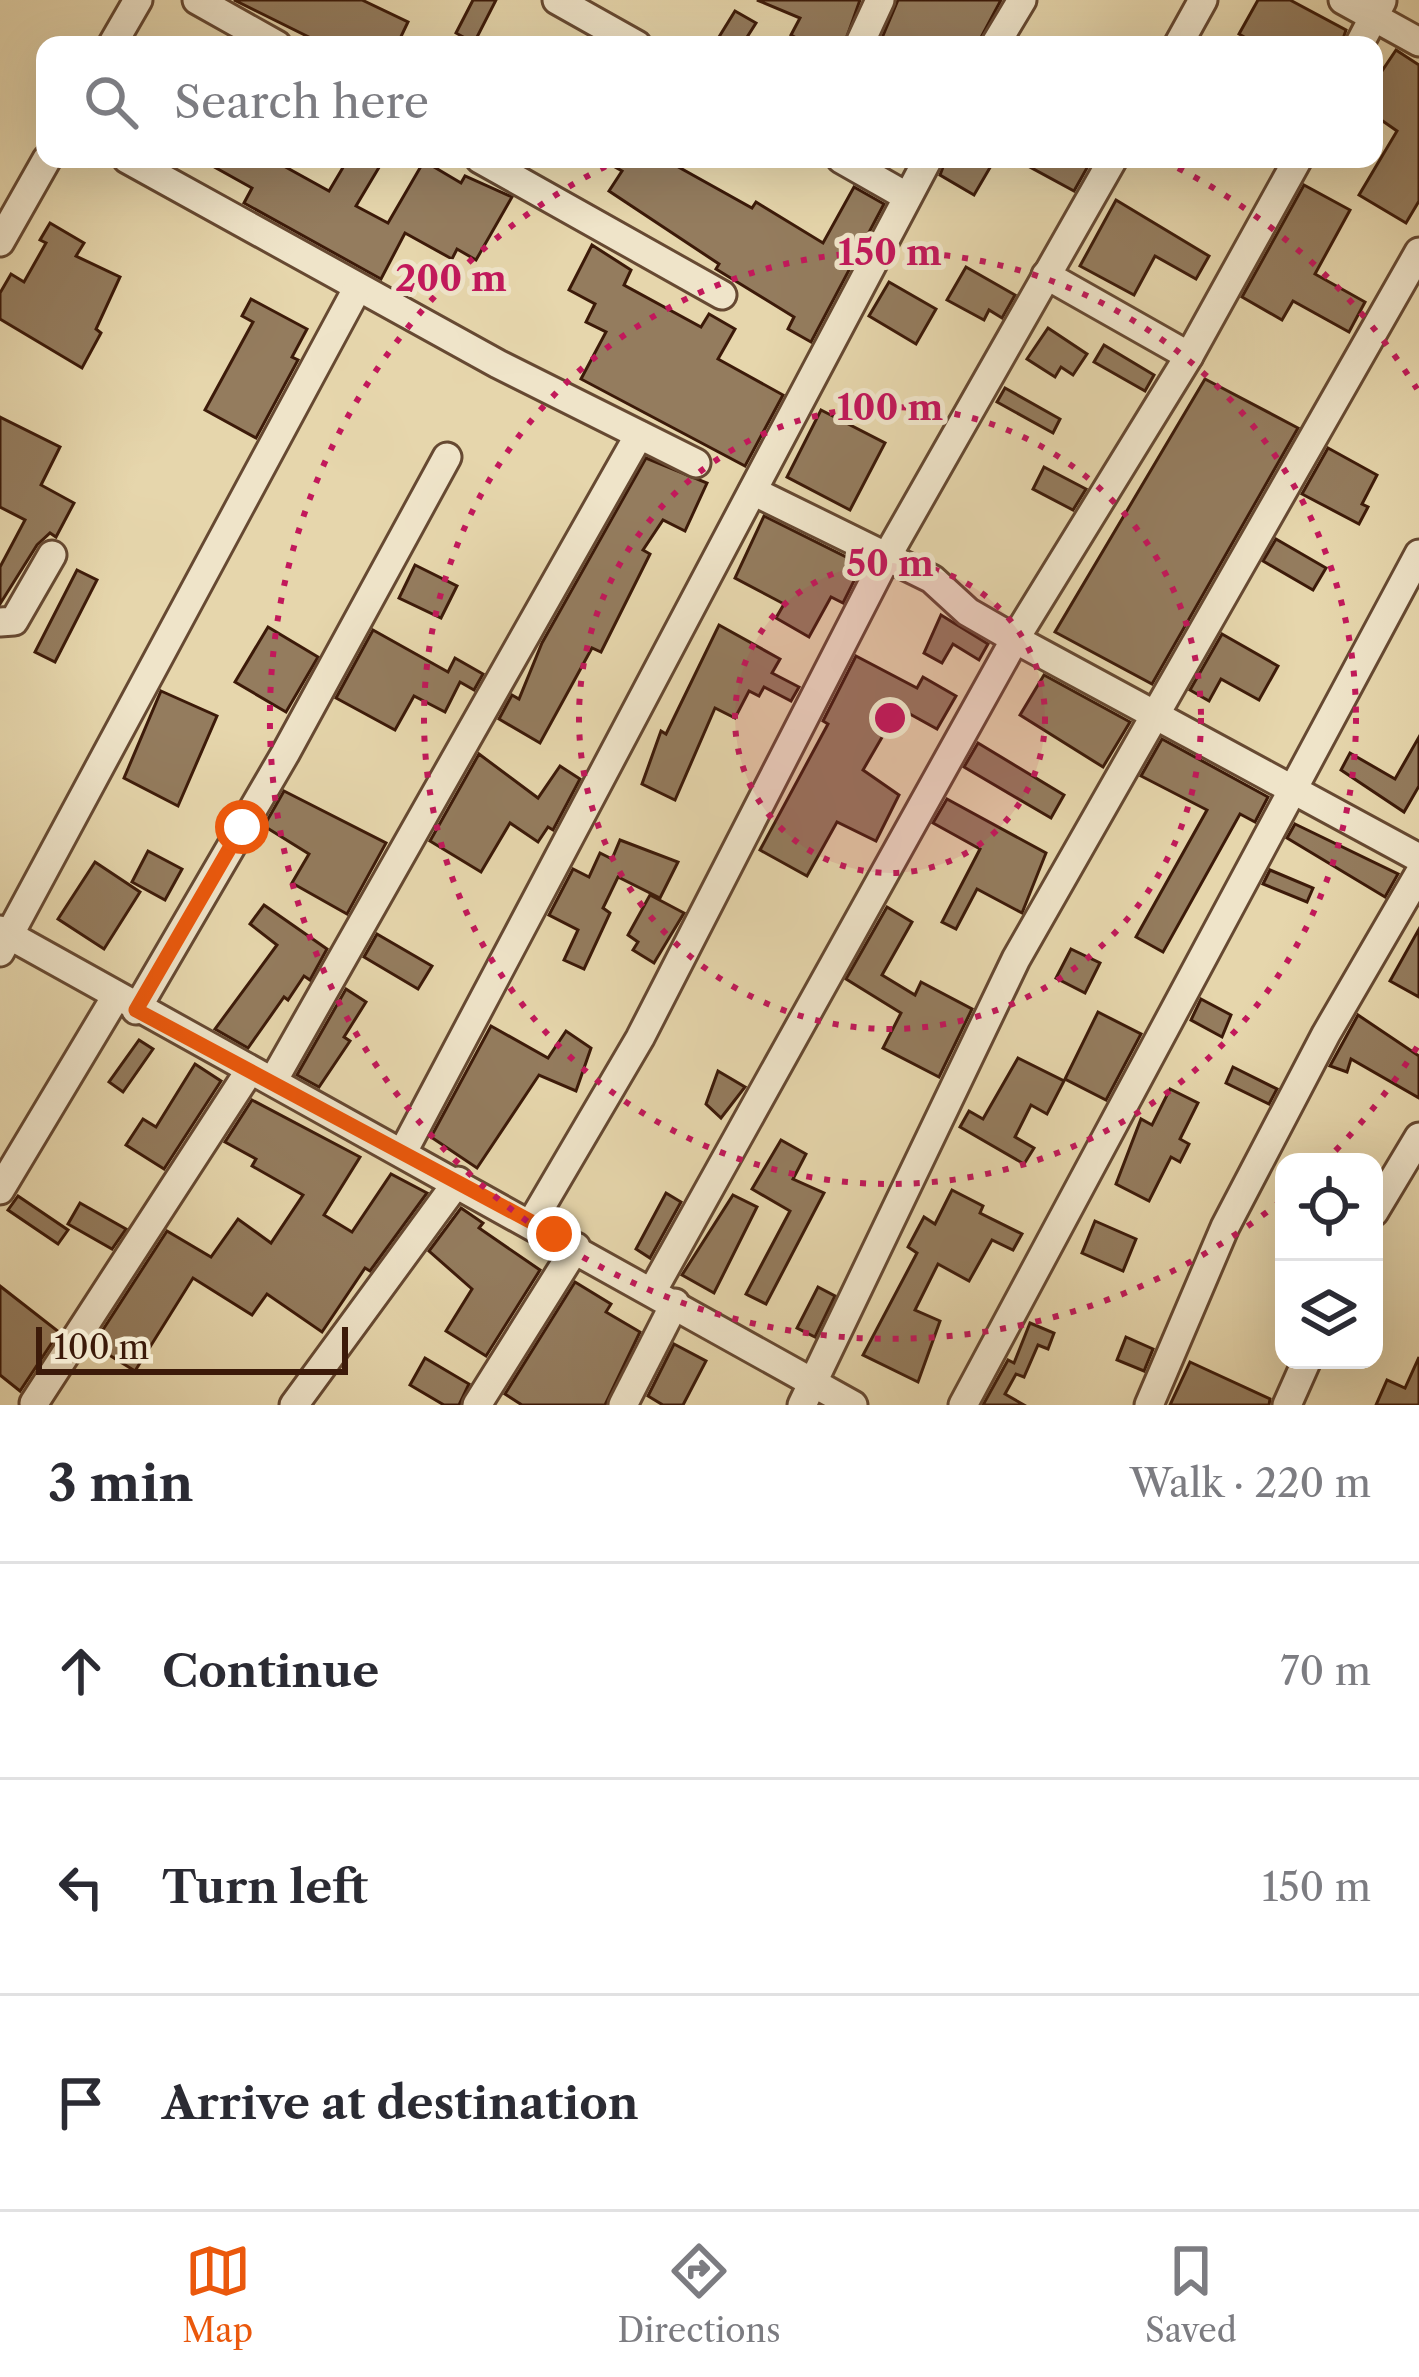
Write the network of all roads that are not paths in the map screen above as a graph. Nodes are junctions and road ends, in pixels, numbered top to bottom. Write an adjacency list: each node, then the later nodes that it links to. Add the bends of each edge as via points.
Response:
1 (138, 0): 9 (street)
2 (197, 0): 10 (street)
3 (557, 0): 11 (street)
4 (880, 0): 12 (street)
5 (1022, 0): 13 (street)
6 (1202, 0): 14 (street)
7 (1343, 0): 8 (street)
8 (1379, 8): 15 (street); 16 (street)
9 (117, 36)
10 (262, 36)
11 (621, 36)
12 (863, 36)
13 (1000, 36)
14 (1183, 36)
15 (1364, 36)
16 (1419, 42)
17 (42, 168): 25 (street)
18 (143, 168): 28 (street)
19 (496, 168): 29 (street)
20 (857, 168): 24 (street)
21 (923, 168): 24 (street)
22 (1108, 168): 27 (street)
23 (1293, 168): 30 (street)
24 (906, 196): 34 (street)
25 (0, 242)
26 (1419, 252): 40 (street)
27 (1046, 274): 30 (street); 37 (street)
28 (357, 289): 31 (street); 44 (street)
29 (722, 295)
30 (1189, 356): 39 (street)
31 (638, 435): 33 (street); 46 (street)
32 (446, 457): 45 (street, via 285,754)
33 (696, 463)
34 (753, 491): 37 (street); 48 (street)
35 (1419, 554): 41 (street)
36 (52, 555): 38 (street, via 14,621)
37 (886, 558): 39 (street, via 932,579); 52 (street, via 640,1038)
38 (0, 622)
39 (1016, 639): 40 (street); 54 (street)
40 (1157, 713): 41 (street); 56 (street, via 1016,959)
41 (1292, 787): 42 (street); 62 (street)
42 (1419, 858)
43 (1419, 874): 63 (street, via 1225,1226)
44 (3, 939): 45 (street)
45 (126, 1004): 46 (street); 50 (street)
46 (261, 1076): 48 (street); 57 (street)
47 (1419, 1137): 51 (street)
48 (404, 1150): 49 (street)
49 (458, 1181): 52 (street); 58 (street)
50 (0, 1190)
51 (1383, 1197)
52 (532, 1222): 53 (street)
53 (576, 1247): 54 (street); 59 (street)
54 (664, 1297): 56 (street); 60 (street)
55 (1303, 1369): 64 (street)
56 (808, 1395): 61 (street)
57 (34, 1403)
58 (294, 1405)
59 (477, 1405)
60 (623, 1405)
61 (854, 1405)
62 (963, 1405)
63 (1149, 1405)
64 (1287, 1405)

